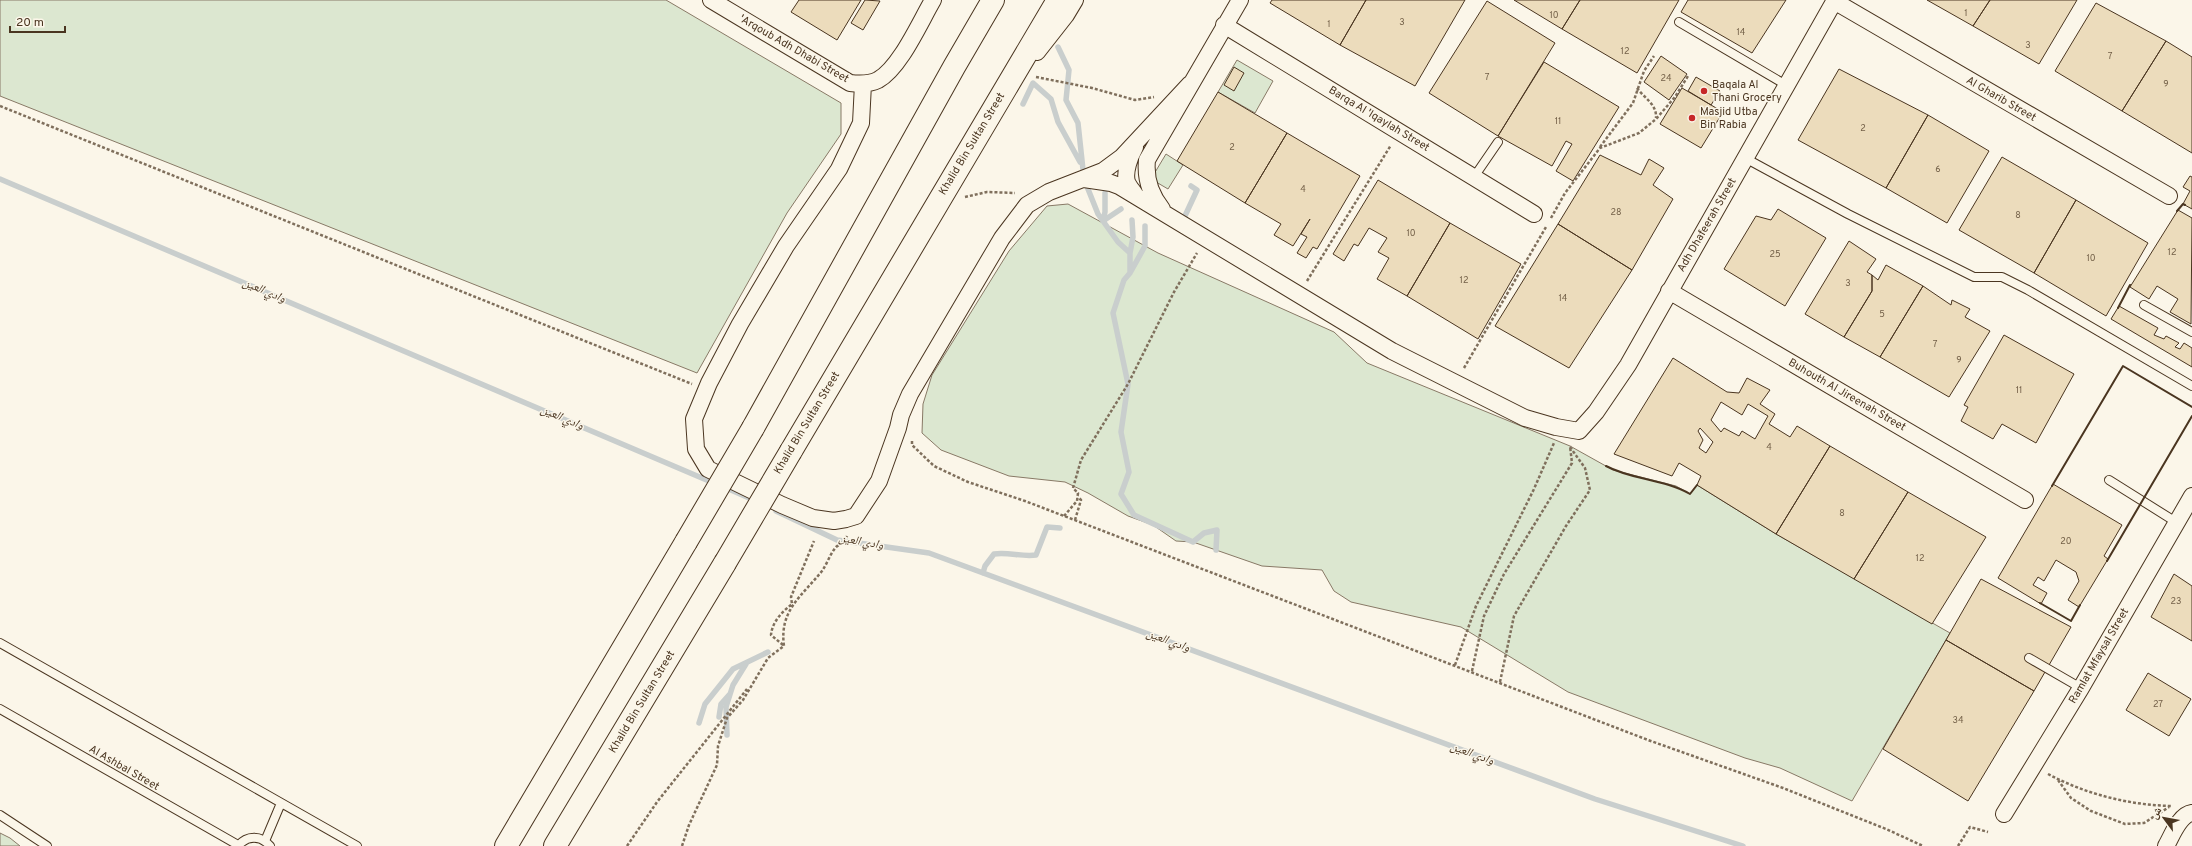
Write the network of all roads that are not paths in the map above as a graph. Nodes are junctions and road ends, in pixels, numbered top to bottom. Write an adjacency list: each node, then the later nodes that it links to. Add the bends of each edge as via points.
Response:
1 (711, 0): 12 (street, 'Arqoub Adh Dhabi Street, via 850,83)
2 (933, 0): 12 (street, 'Arqoub Adh Dhabi Street, via 901,55 888,72 877,81)
3 (982, 0): 11 (street)
4 (993, 0): 11 (main road)
5 (1058, 0): 15 (main road, Khalid Bin Sultan Street)
6 (1075, 0): 15 (street, via 1066,15)
7 (1240, 0): 10 (street)
8 (1834, 1): 14 (street, Adh Dhafeerah Street); 21 (street, Al Gharib Street)
9 (1680, 22): 14 (lane)
10 (1224, 25): 13 (street); 19 (street, Barqa Al 'Iqaylah Street)
11 (954, 67): 45 (main road, bridge, via 753,428)
12 (863, 84): 20 (street, via 861,123 839,169 806,214 740,324 709,384 694,420 696,449 708,469 782,505 813,518 834,521 856,516 879,481 910,394 1002,238 1027,205 1049,192)
13 (1190, 84): 16 (street); 23 (street, via 1147,160 1146,172 1150,192)
14 (1786, 85): 18 (street, Adh Dhafeerah Street)
15 (999, 98): 46 (main road, Khalid Bin Sultan Street, bridge)
16 (1138, 142): 20 (street, via 1122,157); 22 (street, via 1131,154 1127,172 1127,182)
17 (1498, 142): 19 (lane)
18 (1745, 158): 25 (street, Adh Dhafeerah Street); 28 (lane, via 1848,214 1974,277 2002,277 2028,290)
19 (1474, 177): 24 (street, Barqa Al 'Iqaylah Street)
20 (1084, 180): 22 (street, via 1111,183)
21 (2169, 196)
22 (1137, 197): 23 (street)
23 (1167, 214): 25 (street, Adh Dhafeerah Street, via 1392,351 1454,384 1525,418 1579,431 1596,412 1628,365)
24 (1534, 214)
25 (1669, 291): 31 (street, Buhouth Al Jireenah Street)
26 (2144, 305): 27 (lane)
27 (2192, 332)
28 (2192, 386)
29 (2109, 480): 32 (lane)
30 (2192, 496): 32 (street, Ramlat Mfaysal Street)
31 (2025, 500)
32 (2176, 522): 35 (street, Ramlat Mfaysal Street)
33 (0, 644): 37 (lane)
34 (2029, 658): 35 (lane)
35 (2081, 688): 39 (street, Ramlat Mfaysal Street)
36 (0, 709): 42 (lane, Al Ashbal Street)
37 (282, 803): 41 (lane); 44 (lane)
38 (2192, 813): 47 (street, via 2181,819)
39 (2004, 814)
40 (0, 815): 43 (lane)
41 (267, 844): 42 (lane, via 254,837)
42 (238, 845)
43 (47, 846)
44 (357, 846)
45 (506, 846)
46 (555, 846)
47 (2166, 846)

